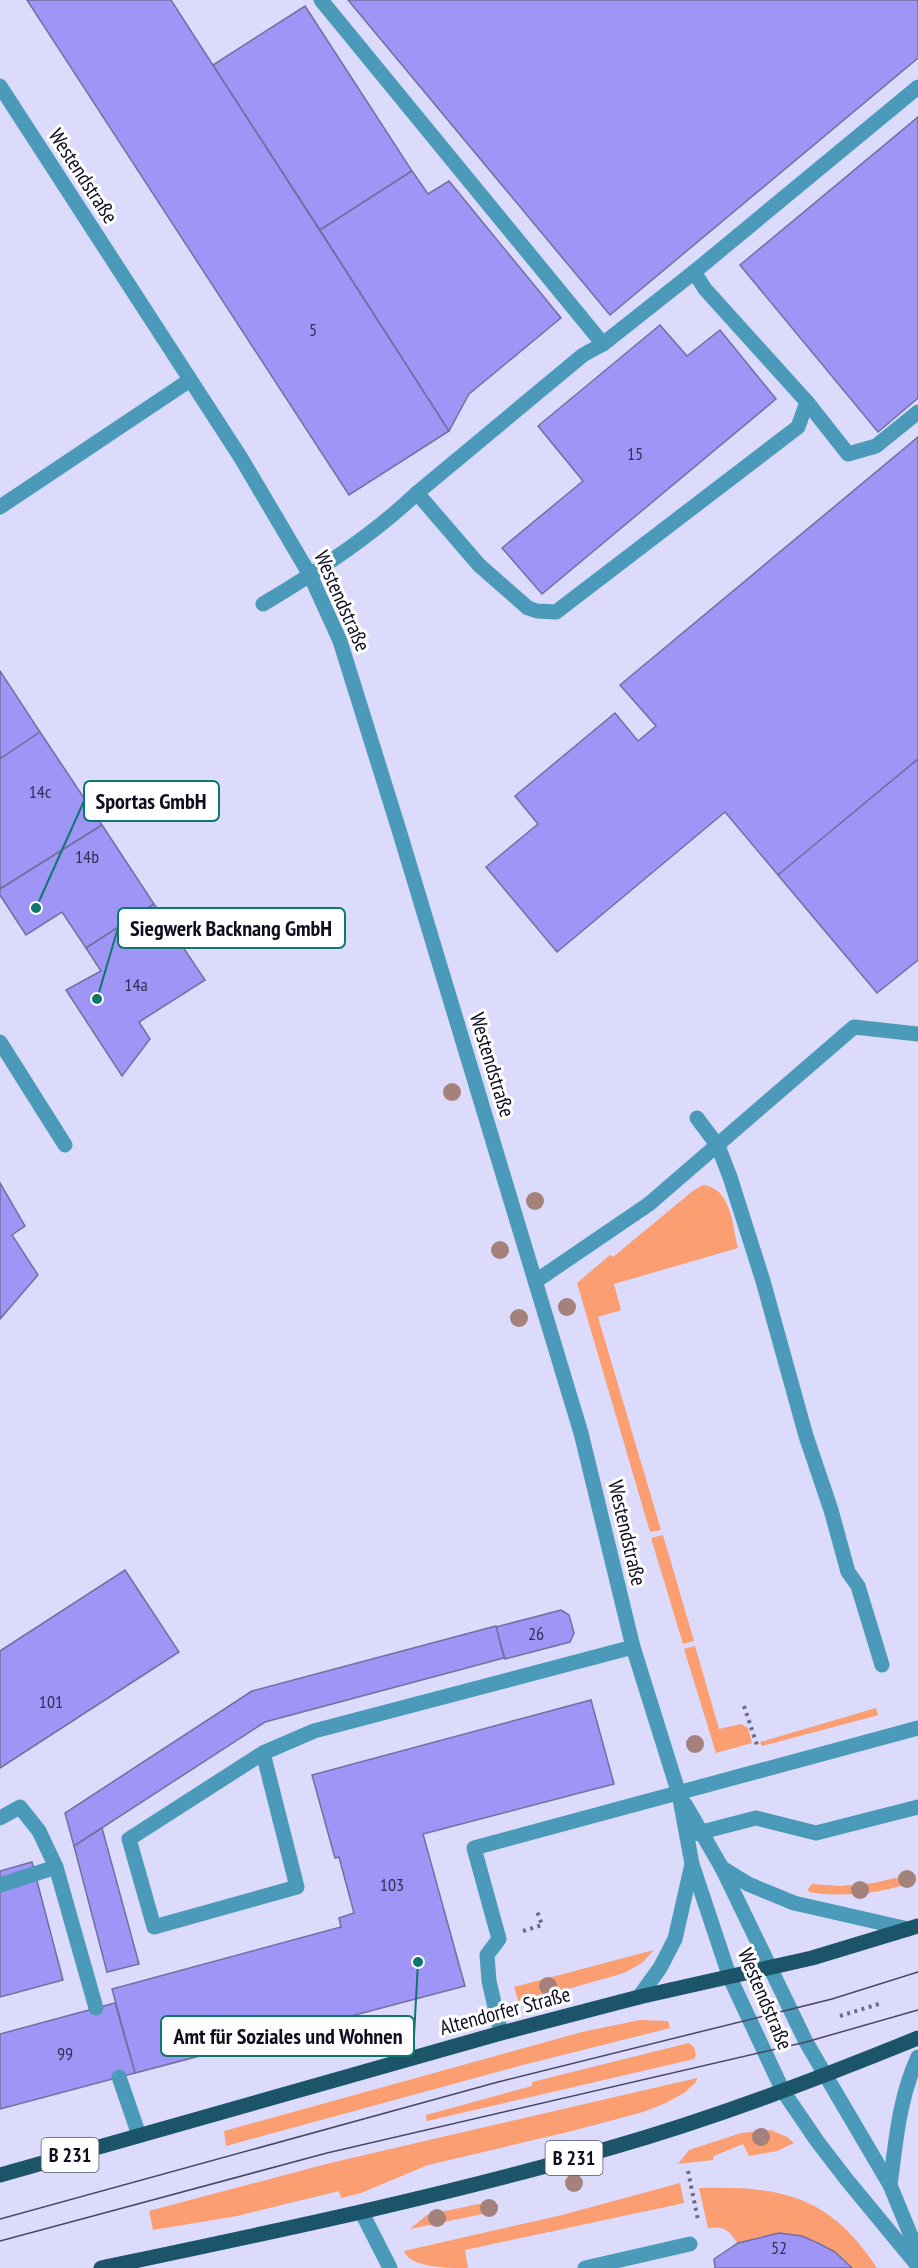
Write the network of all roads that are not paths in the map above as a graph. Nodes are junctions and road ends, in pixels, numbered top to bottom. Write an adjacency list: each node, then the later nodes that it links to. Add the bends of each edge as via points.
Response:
1 (321, 0): 5 (street)
2 (0, 86): 6 (street, Westendstraße)
3 (918, 87): 4 (street)
4 (694, 272): 5 (street); 7 (street)
5 (603, 344): 9 (street, via 583,354)
6 (190, 380): 10 (street); 11 (street, Westendstraße)
7 (807, 402): 8 (street, via 848,454 876,446); 9 (street, via 798,427 556,612 528,608 479,565)
8 (918, 412)
9 (417, 493): 11 (street, via 394,515)
10 (0, 507)
11 (310, 575): 12 (street); 18 (street, Westendstraße, via 352,676)
12 (263, 604)
13 (918, 1034): 17 (street, via 854,1027)
14 (0, 1042): 16 (street)
15 (697, 1118): 17 (street)
16 (65, 1145)
17 (718, 1146): 18 (street, via 649,1204); 20 (street, via 763,1281 848,1572 858,1586)
18 (536, 1281): 19 (street, Westendstraße, via 581,1433)
19 (633, 1647): 22 (street, via 314,1731); 23 (street, Westendstraße)
20 (882, 1665)
21 (918, 1728): 23 (street)
22 (263, 1753): 22 (street, via 297,1887 154,1927 129,1839)
23 (679, 1794): 26 (street, Westendstraße); 36 (street, via 474,1848 499,1939 487,1955)
24 (918, 1807): 26 (street, via 816,1833 756,1818)
25 (0, 1818): 28 (street, via 20,1807 39,1831)
26 (694, 1834): 27 (street, Westendstraße); 29 (street, Westendstraße)
27 (692, 1864): 33 (street, Westendstraße); 34 (street, Westendstraße, via 675,1939)
28 (56, 1867): 30 (street); 35 (street)
29 (722, 1868): 31 (street, Westendstraße, via 748,1884 794,1903); 32 (street, Westendstraße)
30 (0, 1885)
31 (913, 1928): 32 (main road, Altendorfer Straße / B 231)
32 (770, 1969): 33 (main road, Altendorfer Straße / B 231); 39 (street, Westendstraße)
33 (730, 1978): 34 (main road, Altendorfer Straße / B 231); 41 (street, Westendstraße)
34 (639, 1997): 36 (main road, Altendorfer Straße / B 231)
35 (96, 2008)
36 (501, 2033): 42 (main road, Altendorfer Straße / B 231)
37 (918, 2038): 39 (main road, B 231)
38 (918, 2058): 44 (street, via 897,2127)
39 (824, 2076): 41 (main road, B 231); 44 (street, Westendstraße)
40 (119, 2077): 42 (street)
41 (783, 2091): 45 (main road, B 231, via 610,2148); 48 (street, Westendstraße, via 817,2141)
42 (139, 2135): 43 (main road, Altendorfer Straße / B 231)
43 (0, 2175)
44 (890, 2185): 47 (street, Westendstraße)
45 (362, 2213): 49 (main road, B 231); 50 (street)
46 (690, 2244): 51 (street)
47 (918, 2253)
48 (918, 2266)
49 (101, 2268)
50 (390, 2268)
51 (585, 2268)

